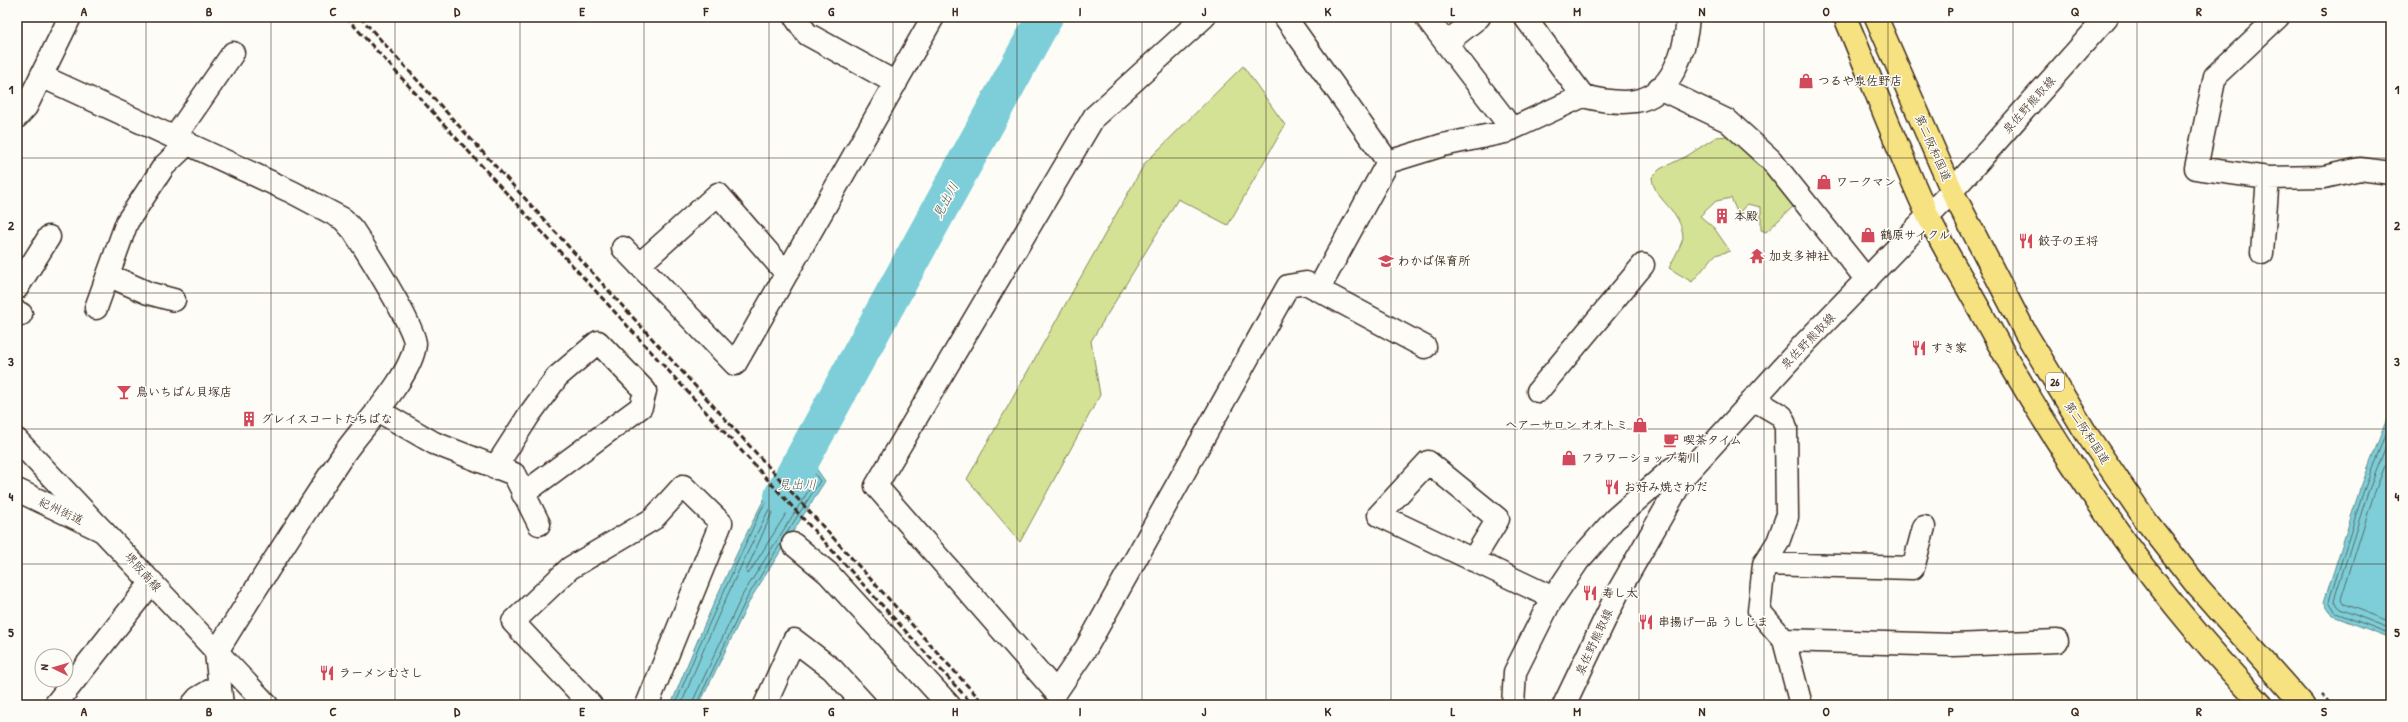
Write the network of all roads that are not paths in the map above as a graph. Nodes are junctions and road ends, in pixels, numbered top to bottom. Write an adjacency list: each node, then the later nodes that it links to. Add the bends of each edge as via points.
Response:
1 (70, 17): 16 (street)
2 (933, 17): 17 (street)
3 (1204, 17): 37 (street, via 1094,117 876,486 1056,692 1086,648 1288,286 1306,283)
4 (1285, 17): 23 (street)
5 (1426, 17): 14 (street)
6 (1479, 17): 14 (street)
7 (1525, 17): 19 (street)
8 (1688, 17): 18 (street, via 1682,54)
9 (1845, 17): 27 (highway, 26)
10 (1876, 17): 26 (highway, 第二阪和国道 / 26)
11 (2107, 17): 26 (street, 泉佐野熊取線)
12 (2278, 17): 25 (street, via 2214,76 2196,168)
13 (807, 23): 17 (street)
14 (1446, 42): 21 (street)
15 (233, 53): 22 (street)
16 (41, 76): 20 (street, via 26,107); 22 (street)
17 (896, 83): 33 (street)
18 (1660, 88): 19 (street, via 1651,96 1634,102 1604,101); 35 (street, via 1728,121 1771,160)
19 (1583, 96): 21 (street)
20 (17, 117)
21 (1512, 129): 23 (street, via 1443,145)
22 (181, 140): 34 (street, via 127,222); 43 (street, via 292,192 343,219 350,226 403,314 416,342 411,361)
23 (1388, 162): 37 (street)
24 (2391, 173): 25 (street, via 2360,169 2324,177)
25 (2268, 178): 30 (street)
26 (1952, 191): 27 (street, 泉佐野熊取線); 73 (highway, 第二阪和国道 / 26, via 2025,332 2086,433 2147,522 2194,581)
27 (1929, 216): 35 (street, 泉佐野熊取線); 72 (highway, 26, via 2007,361 2077,475 2179,609 2235,677)
28 (49, 237): 36 (street)
29 (623, 248): 31 (street)
30 (2262, 253)
31 (639, 265): 33 (street, via 718,194); 33 (street, via 735,364)
32 (1643, 265): 41 (street)
33 (786, 273)
34 (108, 275): 38 (street, via 148,293); 39 (street)
35 (1867, 280): 42 (street, 泉佐野熊取線)
36 (17, 288)
37 (1318, 290): 40 (street)
38 (174, 300)
39 (96, 308)
40 (1425, 347)
41 (1538, 391)
42 (1753, 400): 54 (street, via 1782,416 1786,428 1787,517 1778,542); 70 (street, 泉佐野熊取線, via 1685,475 1618,592)
43 (377, 410): 45 (street, via 434,443); 59 (street, via 346,451)
44 (17, 440): 51 (street, 堺阪南線)
45 (496, 468): 48 (street, via 514,474); 48 (street, via 529,415 558,377 598,342 645,391 641,407)
46 (1673, 468): 56 (street, via 1615,519 1578,562)
47 (17, 490): 51 (street, 紀州街道)
48 (523, 494): 49 (street)
49 (539, 524)
50 (1924, 527): 54 (street, via 1913,568)
51 (106, 532): 55 (street, 堺阪南線)
52 (793, 544): 68 (street, via 828,573)
53 (1473, 560): 53 (street, via 1498,519 1428,462 1379,515); 56 (street)
54 (1764, 564): 57 (street, via 1759,611)
55 (152, 582): 59 (street, 堺阪南線); 61 (street)
56 (1553, 598): 69 (street, via 1516,672)
57 (1784, 640): 58 (street, via 1953,645); 71 (street)
58 (2057, 641)
59 (216, 653): 60 (street); 63 (street, 堺阪南線)
60 (221, 695): 62 (street, via 198,698)
61 (55, 705)
62 (192, 705)
63 (267, 705)
64 (590, 705): 65 (street, via 513,622 570,568 653,519 683,486 721,523)
65 (648, 705)
66 (765, 705): 67 (street, via 794,640 832,669)
67 (865, 705)
68 (948, 705)
69 (1513, 705)
70 (1564, 705)
71 (1801, 705)
72 (2262, 705)
73 (2303, 705)

